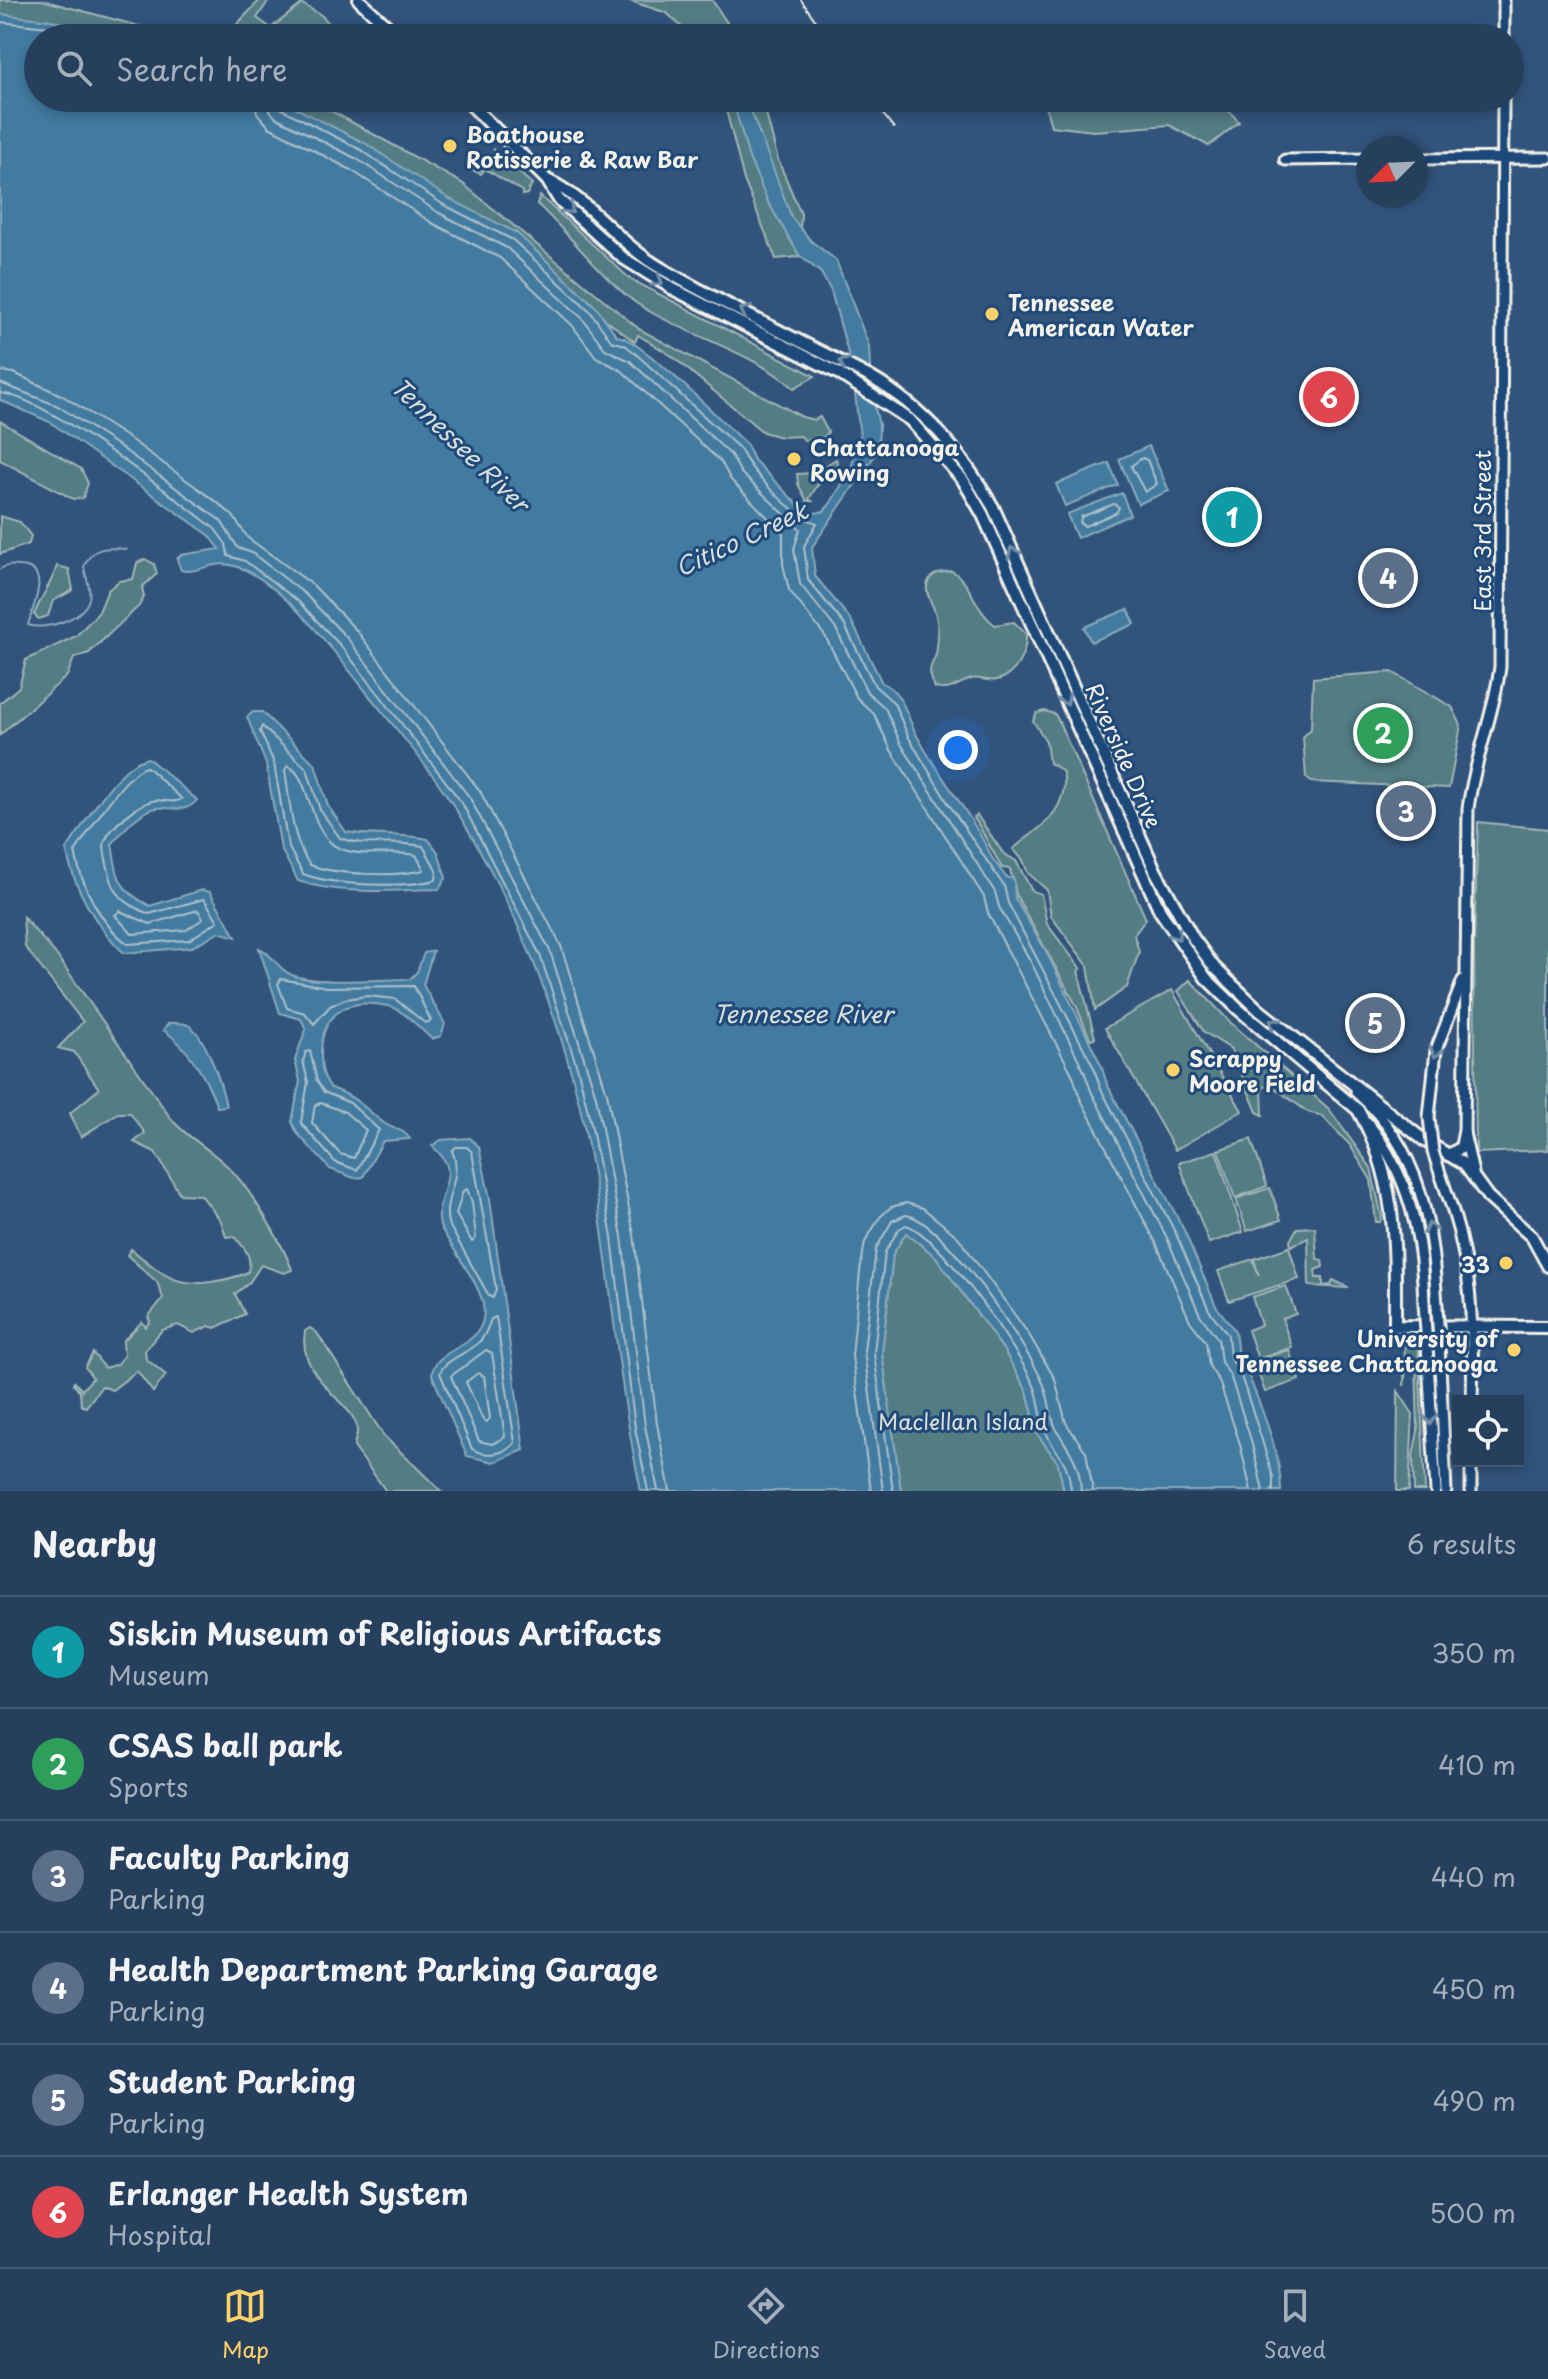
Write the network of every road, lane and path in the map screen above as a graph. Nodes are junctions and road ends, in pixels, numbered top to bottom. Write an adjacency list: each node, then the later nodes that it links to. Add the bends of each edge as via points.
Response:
1 (359, 0): 3 (main road)
2 (1504, 0): 4 (main road)
3 (385, 24)
4 (1504, 24)
5 (478, 112): 12 (main road, Riverside Drive)
6 (1503, 112): 7 (main road, East 3rd Street)
7 (1503, 158): 8 (main road); 10 (main road); 13 (main road, East 3rd Street, via 1500,667 1468,809)
8 (1548, 158)
9 (1356, 159): 11 (main road)
10 (1428, 159)
11 (1285, 160)
12 (547, 180): 14 (main road, Riverside Drive, one-way to 12, via 1236,990 1193,938 1156,872 993,507 936,428 891,389 657,266 569,190); 15 (main road, Riverside Drive, one-way to 15, via 559,200 649,275 878,397 937,446 983,515 1160,911 1238,1009)
13 (1466, 961): 16 (main road, East 3rd Street); 20 (main road, East 3rd Street, one-way to 20, bridge, via 1436,1050 1429,1117 1433,1152 1465,1252)
14 (1334, 1072): 17 (main road); 25 (main road, Riverside Drive, one-way to 14, bridge, via 1433,1236 1416,1178 1383,1122)
15 (1358, 1110): 20 (main road, via 1377,1149 1392,1203 1395,1326); 24 (main road, Riverside Drive, one-way to 24, bridge, via 1396,1165 1421,1245)
16 (1464, 1133): 17 (main road, via 1461,1148); 18 (main road, East 3rd Street)
17 (1448, 1155): 18 (main road, via 1464,1164)
18 (1482, 1190): 19 (main road, via 1532,1237)
19 (1548, 1266)
20 (1474, 1326): 21 (main road); 22 (main road, East 3rd Street)
21 (1548, 1327)
22 (1472, 1395)
23 (1471, 1467): 26 (main road)
24 (1436, 1491)
25 (1446, 1491)
26 (1471, 1491)

